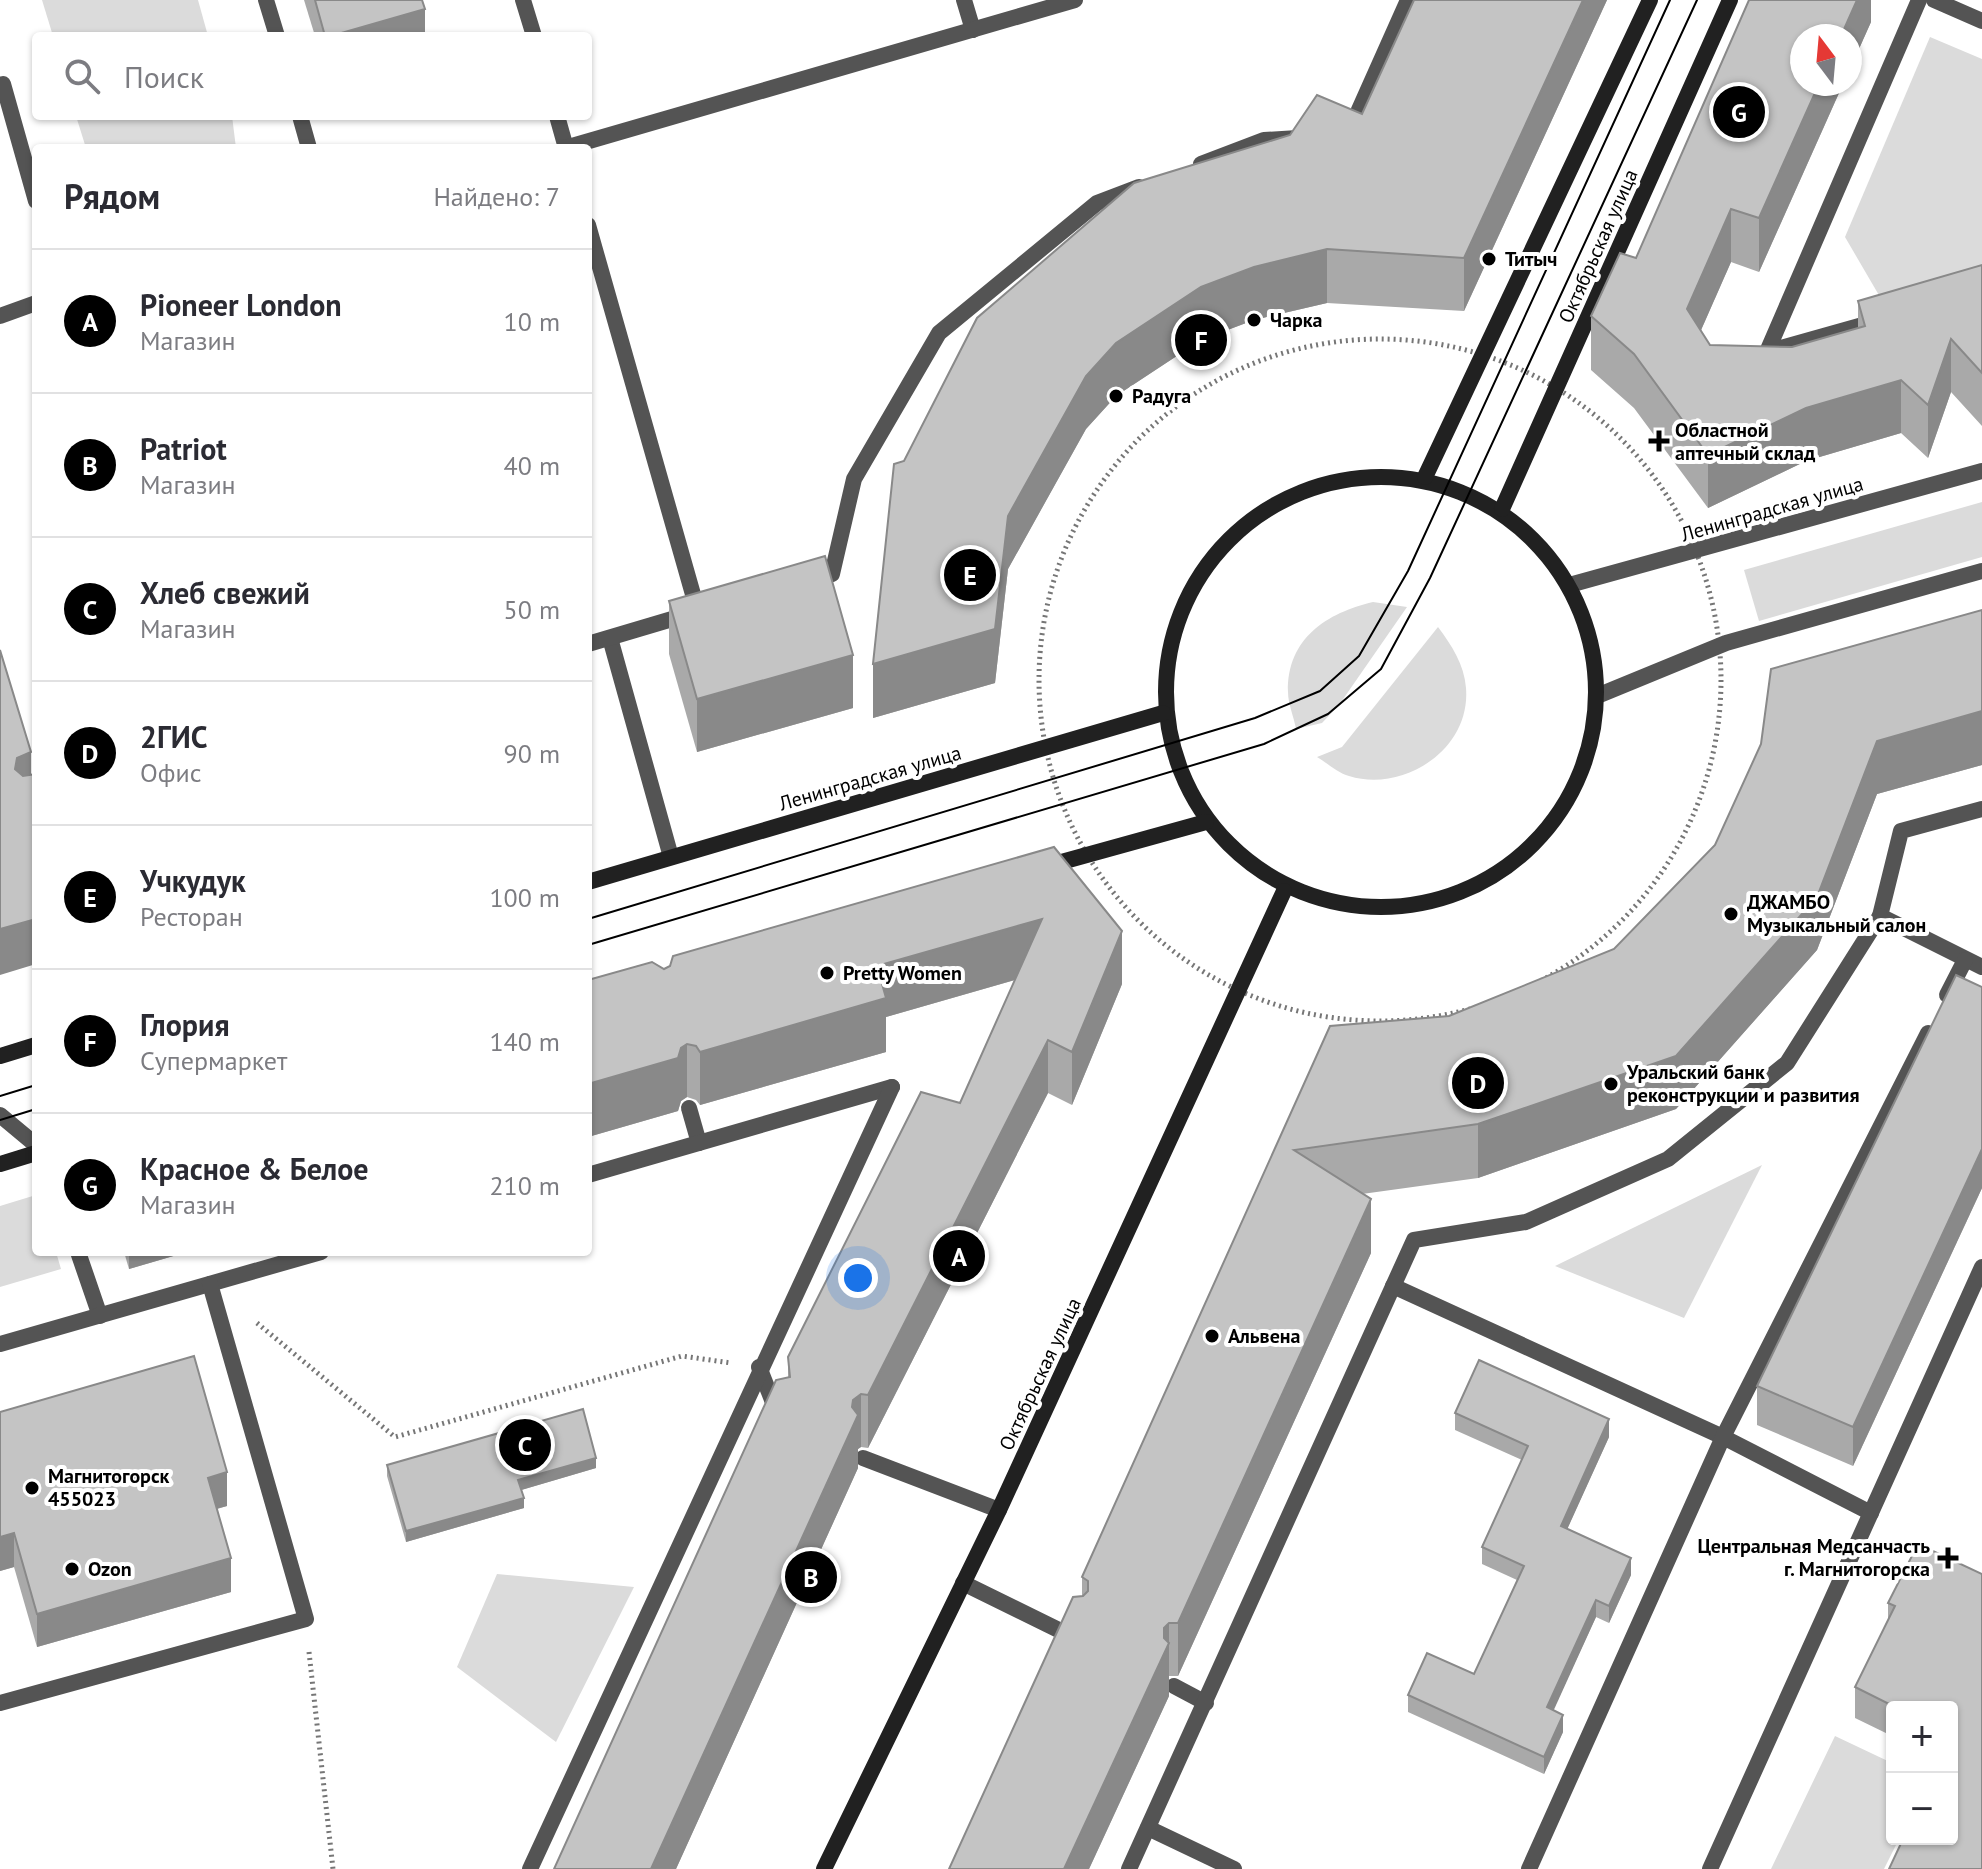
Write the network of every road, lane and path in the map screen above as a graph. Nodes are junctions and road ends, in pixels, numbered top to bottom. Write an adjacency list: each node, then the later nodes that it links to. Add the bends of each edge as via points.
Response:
1 (266, 0): 13 (street)
2 (523, 0): 14 (street)
3 (964, 0): 12 (street)
4 (1075, 0): 10 (street)
5 (1408, 0): 21 (street, via 1347,135 1264,140)
6 (1650, 0): 28 (main road)
7 (1730, 0): 29 (main road, Октябрьская улица)
8 (1919, 0): 26 (street, via 1767,352)
9 (1934, 0): 11 (street)
10 (1038, 6): 12 (street)
11 (1982, 21)
12 (973, 30): 20 (street)
13 (276, 32)
14 (533, 32)
15 (0, 85): 23 (street)
16 (301, 120): 18 (street)
17 (558, 120): 19 (street)
18 (308, 144)
19 (565, 144)
20 (580, 144)
21 (1181, 172)
22 (1153, 182): 36 (street, via 1097,203 939,333 854,479 832,574)
23 (32, 187)
24 (592, 238): 37 (street, via 706,610)
25 (32, 304): 27 (street)
26 (1897, 315)
27 (0, 316)
28 (1481, 357): 29 (path); 31 (main road); 42 (path, via 1415,342 1354,342 1292,352 1237,372 1182,403 1135,443 1100,485 1069,538 1048,597 1039,647)
29 (1555, 391): 32 (main road, Октябрьская улица); 33 (path, via 1631,452 1693,527)
30 (1982, 471): 33 (street, Ленинградская улица)
31 (1425, 477): 32 (main road); 41 (main road, via 1328,479 1238,524 1179,603)
32 (1502, 509): 35 (main road)
33 (1701, 551): 35 (street, Ленинградская улица); 39 (path)
34 (1982, 571): 39 (street)
35 (1573, 584): 40 (main road)
36 (788, 587)
37 (610, 638): 38 (street); 46 (street)
38 (592, 643)
39 (1726, 643): 40 (street); 53 (path, via 1724,703 1688,825 1659,875 1587,951 1511,995 1411,1020 1293,1011)
40 (1597, 696): 49 (main road, via 1580,787 1524,860 1407,912)
41 (1163, 713): 42 (main road, Ленинградская улица); 44 (main road)
42 (1043, 749): 45 (path); 46 (main road, Ленинградская улица)
43 (1982, 809): 50 (street, via 1901,831)
44 (1206, 822): 45 (main road); 49 (main road)
45 (1083, 856): 47 (main road); 53 (path, via 1139,923 1200,971)
46 (671, 857): 48 (main road, Ленинградская улица)
47 (1036, 870)
48 (592, 881)
49 (1284, 891): 53 (main road, Октябрьская улица)
50 (1880, 916): 51 (street); 67 (street, via 1787,1063 1668,1159 1526,1222 1414,1240)
51 (1965, 960): 52 (street); 72 (street)
52 (1982, 967)
53 (1240, 988): 74 (main road, Октябрьская улица)
54 (32, 1046): 55 (main road)
55 (0, 1056)
56 (689, 1108): 59 (street)
57 (0, 1115): 58 (street)
58 (32, 1142)
59 (699, 1143): 62 (street); 70 (street, via 892,1087)
60 (32, 1154): 61 (main road)
61 (0, 1164)
62 (592, 1174)
63 (79, 1256): 68 (street)
64 (307, 1256): 66 (street)
65 (1982, 1267): 75 (street)
66 (210, 1284): 68 (street); 70 (path, via 395,1437 682,1356); 77 (street)
67 (1393, 1286): 72 (street); 81 (street)
68 (100, 1316): 69 (street)
69 (0, 1344)
70 (759, 1367): 71 (street); 84 (street)
71 (781, 1424)
72 (1723, 1437): 75 (street); 88 (street)
73 (863, 1458): 74 (street)
74 (999, 1510): 76 (main road, Октябрьская улица)
75 (1871, 1513): 89 (street)
76 (963, 1583): 78 (street); 85 (main road, Октябрьская улица)
77 (306, 1619): 80 (street); 83 (path)
78 (1078, 1640)
79 (1174, 1686): 81 (street)
80 (0, 1703)
81 (1206, 1703): 82 (street)
82 (1148, 1828): 86 (street); 87 (street)
83 (333, 1869)
84 (530, 1869)
85 (824, 1869)
86 (1129, 1869)
87 (1234, 1869)
88 (1529, 1869)
89 (1710, 1869)

